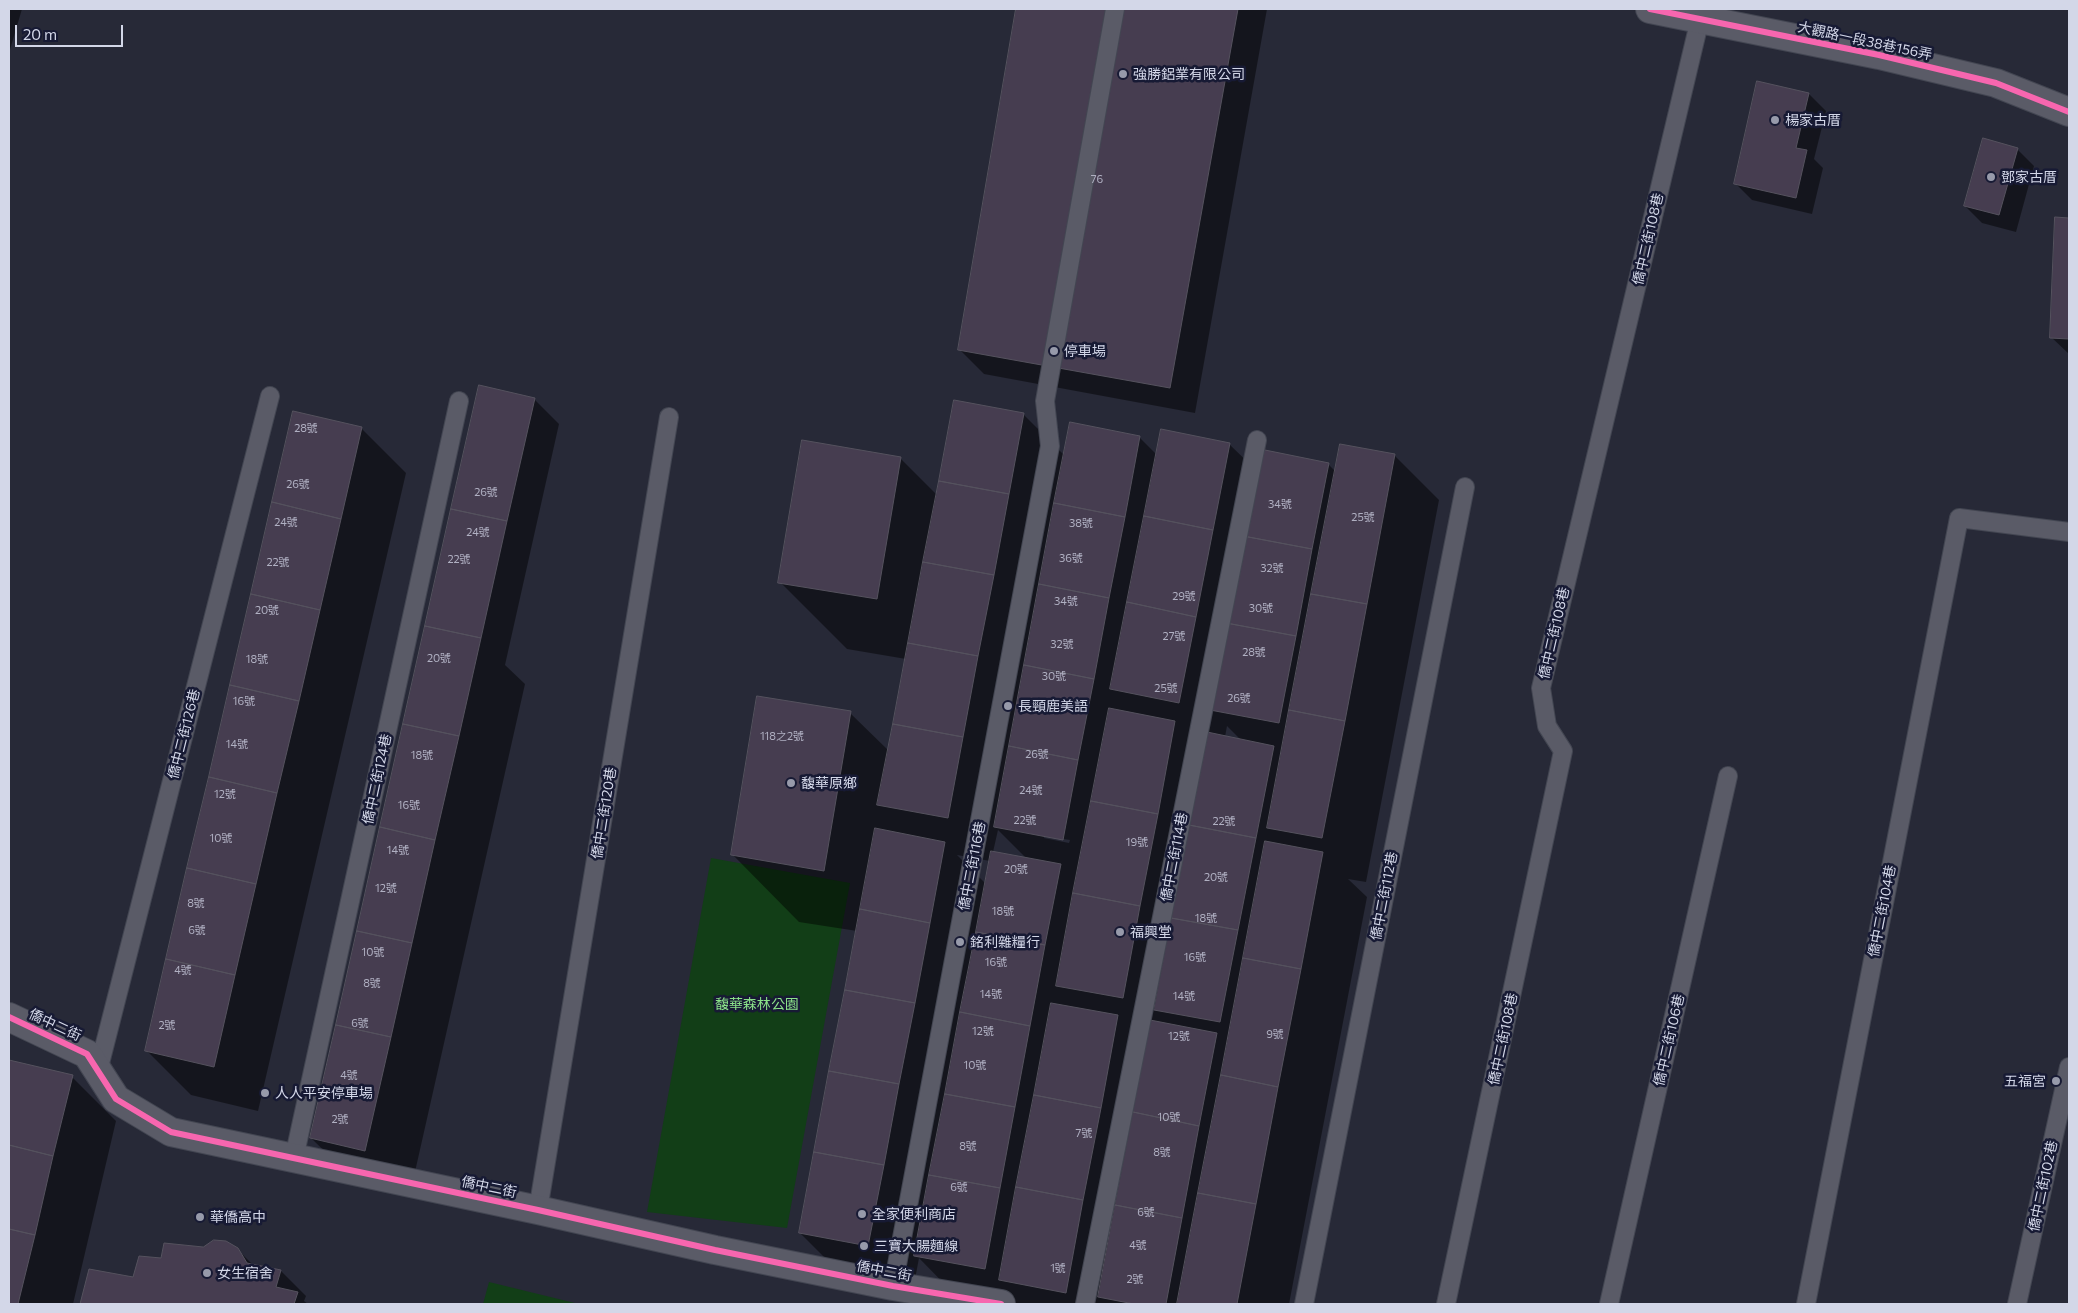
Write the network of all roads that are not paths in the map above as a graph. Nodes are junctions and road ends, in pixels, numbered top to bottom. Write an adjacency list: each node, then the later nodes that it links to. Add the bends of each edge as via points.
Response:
1 (1115, 9): 17 (lane, 僑中二街116巷, via 1045,401 1050,446)
2 (1650, 9): 3 (street, 大觀路一段38巷156弄)
3 (1700, 19): 4 (street, 大觀路一段38巷156弄, via 1879,55 1996,83); 21 (lane, 僑中二街108巷, via 1541,688 1547,726 1564,751)
4 (2069, 112)
5 (270, 396): 14 (lane, 僑中二街126巷)
6 (459, 401): 15 (lane, 僑中二街124巷)
7 (669, 417): 16 (lane, 僑中二街120巷)
8 (1257, 440): 19 (lane, 僑中二街114巷)
9 (1465, 487): 20 (lane, 僑中二街112巷)
10 (2069, 532): 23 (lane, 僑中二街104巷, via 1959,518)
11 (1728, 776): 22 (lane, 僑中二街106巷)
12 (9, 1017): 14 (street, 僑中二街, via 87,1054)
13 (2069, 1067): 24 (lane, 僑中二街102巷)
14 (98, 1071): 15 (street, 僑中二街, via 116,1098 172,1132)
15 (294, 1158): 16 (street, 僑中二街)
16 (538, 1210): 17 (street, 僑中二街)
17 (893, 1286): 18 (street, 僑中二街)
18 (1001, 1304)
19 (1085, 1304)
20 (1304, 1304)
21 (1446, 1304)
22 (1609, 1304)
23 (1806, 1304)
24 (2017, 1304)

